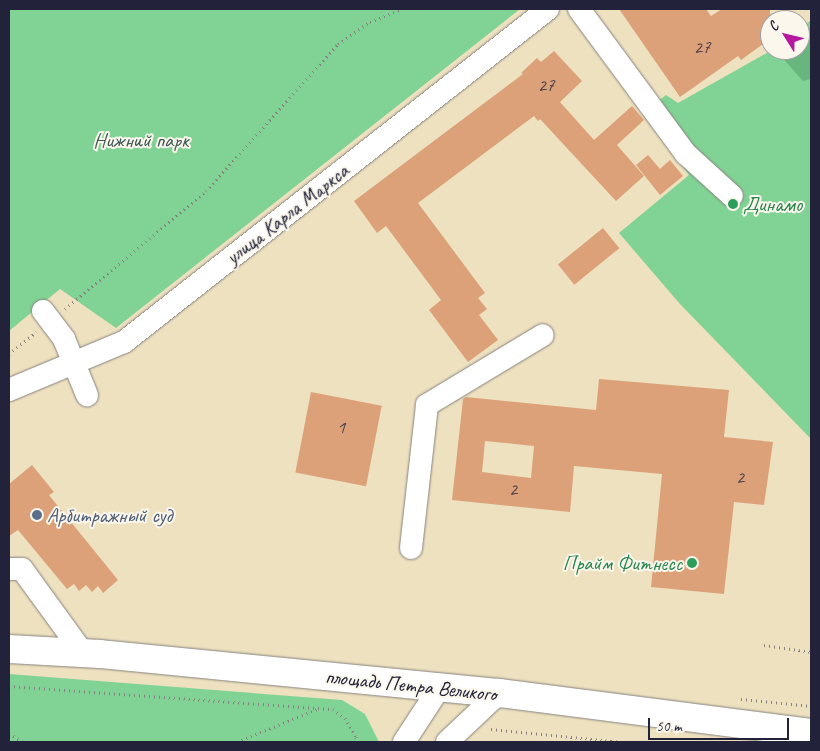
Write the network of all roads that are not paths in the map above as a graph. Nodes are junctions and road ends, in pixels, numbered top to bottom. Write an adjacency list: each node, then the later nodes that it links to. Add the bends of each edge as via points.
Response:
1 (548, 9): 6 (street, улица Карла Маркса, via 124,342)
2 (579, 9): 3 (street, via 686,154)
3 (732, 196)
4 (48, 318): 6 (street, via 64,339)
5 (543, 334): 9 (street, via 427,405)
6 (73, 363): 7 (street, улица Карла Маркса); 8 (street)
7 (9, 390)
8 (87, 395)
9 (411, 548)
10 (9, 569): 12 (street, via 22,569)
11 (9, 649): 12 (main road, площадь Петра Великого)
12 (83, 653): 13 (main road, площадь Петра Великого)
13 (440, 687): 14 (main road, площадь Петра Великого); 17 (street)
14 (499, 693): 16 (main road, площадь Петра Великого); 18 (street)
15 (811, 733): 16 (main road, площадь Петра Великого)
16 (762, 735)
17 (404, 742)
18 (448, 742)

